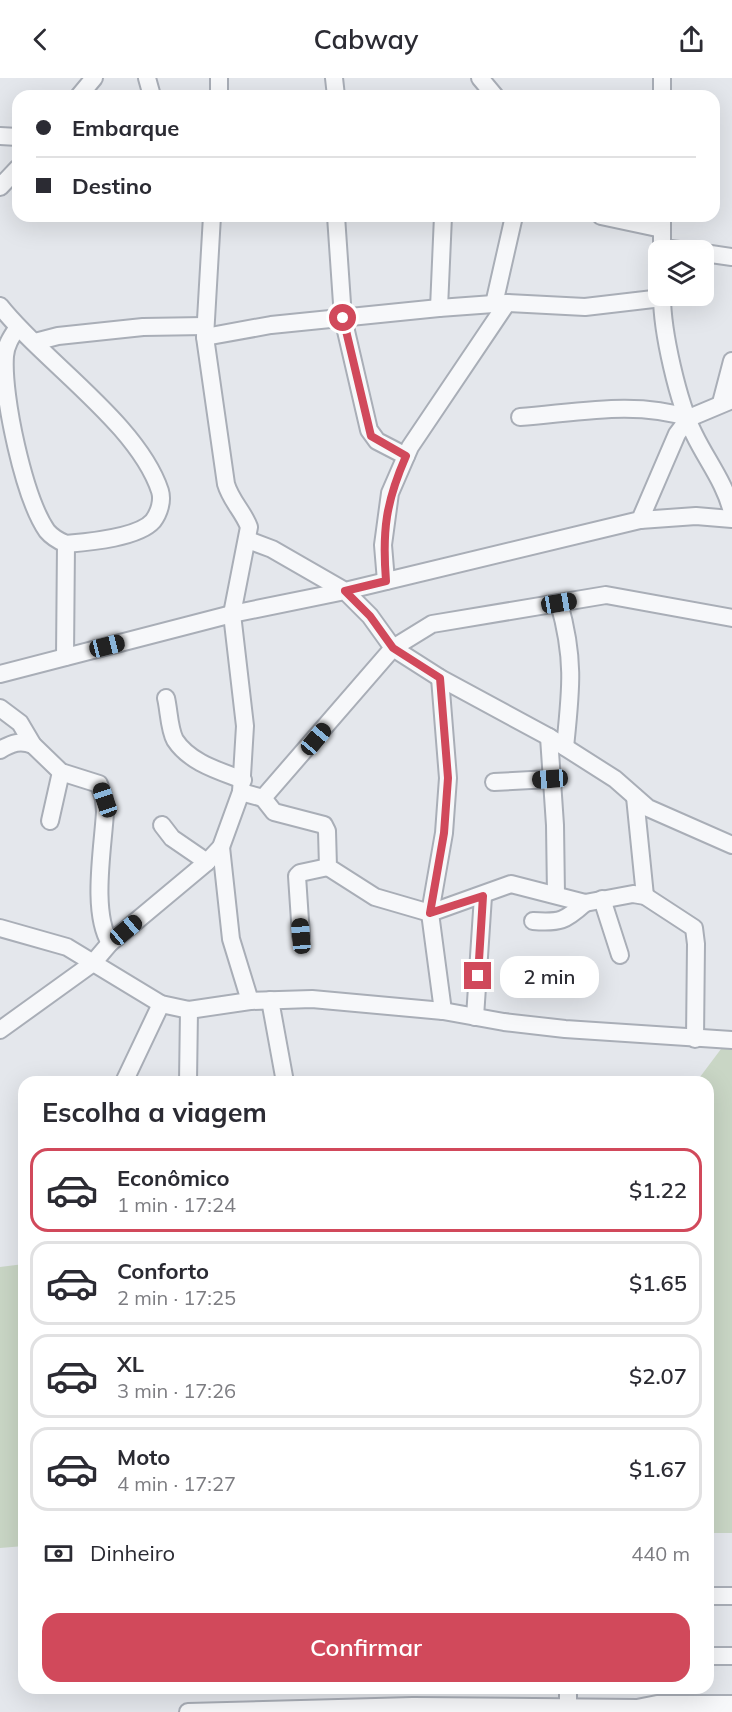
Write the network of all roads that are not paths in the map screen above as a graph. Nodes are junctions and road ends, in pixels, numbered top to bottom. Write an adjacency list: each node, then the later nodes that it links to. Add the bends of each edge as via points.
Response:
1 (94, 78): 3 (street)
2 (480, 78): 4 (street)
3 (84, 90)
4 (490, 90)
5 (12, 174): 6 (street)
6 (0, 187)
7 (212, 222): 22 (street)
8 (336, 222): 20 (street)
9 (442, 222): 19 (street)
10 (513, 222): 16 (street)
11 (662, 223): 12 (street)
12 (662, 240)
13 (714, 254): 14 (street)
14 (732, 257)
15 (648, 299): 16 (street, via 585,307)
16 (501, 303): 19 (street); 29 (street)
17 (0, 306): 21 (street)
18 (664, 306): 28 (street, via 677,384)
19 (439, 308): 20 (street)
20 (343, 318): 22 (street); 29 (street, via 371,436)
21 (18, 327): 23 (street); 26 (street, via 7,343)
22 (205, 331): 23 (street, via 143,327); 33 (street, via 226,484 231,500 246,518)
23 (35, 342): 34 (street, via 139,451 161,493 160,509 152,522 105,540)
24 (732, 361): 25 (street)
25 (726, 401): 28 (street)
26 (3, 405): 34 (street, via 36,508 48,531)
27 (520, 417): 28 (street, via 617,410 666,412)
28 (689, 418): 30 (street, via 729,498); 32 (street, via 677,434)
29 (406, 456): 35 (street, via 390,493 384,545)
30 (732, 512)
31 (732, 519): 32 (street, via 696,516)
32 (640, 520): 35 (street)
33 (248, 540): 36 (street, via 272,549); 38 (street)
34 (66, 544): 41 (street)
35 (386, 581): 36 (street)
36 (345, 591): 38 (street); 40 (street, via 370,616)
37 (559, 603): 39 (street, via 606,596); 40 (street, via 432,624); 48 (street, via 572,673)
38 (232, 614): 41 (street); 53 (street, via 245,726)
39 (732, 618)
40 (393, 648): 43 (street); 55 (street)
41 (65, 657): 42 (street)
42 (0, 674)
43 (440, 678): 46 (street); 67 (street, via 448,778 444,833)
44 (166, 698): 53 (street, via 174,739 202,763)
45 (0, 708): 47 (street, via 20,723)
46 (549, 737): 48 (street); 51 (street)
47 (33, 745): 49 (street, via 23,742); 50 (street)
48 (565, 747): 54 (street, via 615,778)
49 (0, 750)
50 (61, 772): 56 (street); 71 (street, via 99,784 105,800 100,890 103,927)
51 (550, 779): 52 (street); 62 (street)
52 (494, 782)
53 (242, 786): 55 (street); 59 (street)
54 (635, 797): 58 (street, via 648,808); 64 (street)
55 (263, 798): 61 (street, via 274,812 324,825)
56 (50, 820)
57 (162, 825): 60 (street, via 172,838)
58 (732, 844)
59 (221, 847): 60 (street); 75 (street, via 231,939)
60 (207, 862): 71 (street)
61 (328, 867): 67 (street, via 375,897); 70 (street, via 297,876)
62 (556, 895): 63 (street, via 512,884); 66 (street)
63 (483, 896): 67 (street); 79 (street)
64 (645, 896): 65 (street); 81 (street, via 694,928)
65 (602, 899): 66 (street); 72 (street)
66 (585, 903): 68 (street, via 568,919)
67 (430, 913): 78 (street)
68 (533, 921)
69 (0, 927): 73 (street, via 66,947)
70 (301, 936)
71 (110, 944): 73 (street)
72 (620, 956)
73 (93, 963): 76 (street); 80 (street)
74 (270, 1000): 75 (street); 78 (street, via 312,999); 85 (street)
75 (250, 1001): 77 (street)
76 (161, 1004): 77 (street); 83 (street)
77 (189, 1011): 84 (street)
78 (443, 1011): 79 (street)
79 (475, 1017): 81 (street)
80 (0, 1030)
81 (695, 1039): 82 (street)
82 (732, 1040)
83 (127, 1076)
84 (188, 1076)
85 (284, 1076)
86 (714, 1596): 87 (street)
87 (732, 1596)
88 (714, 1656): 89 (street)
89 (732, 1656)
90 (567, 1694): 92 (street)
91 (732, 1704): 95 (street, via 657,1704)
92 (568, 1707): 93 (street); 95 (street)
93 (413, 1709): 94 (street)
94 (306, 1710): 97 (street)
95 (637, 1710)
96 (188, 1712): 97 (street)
97 (198, 1712)

